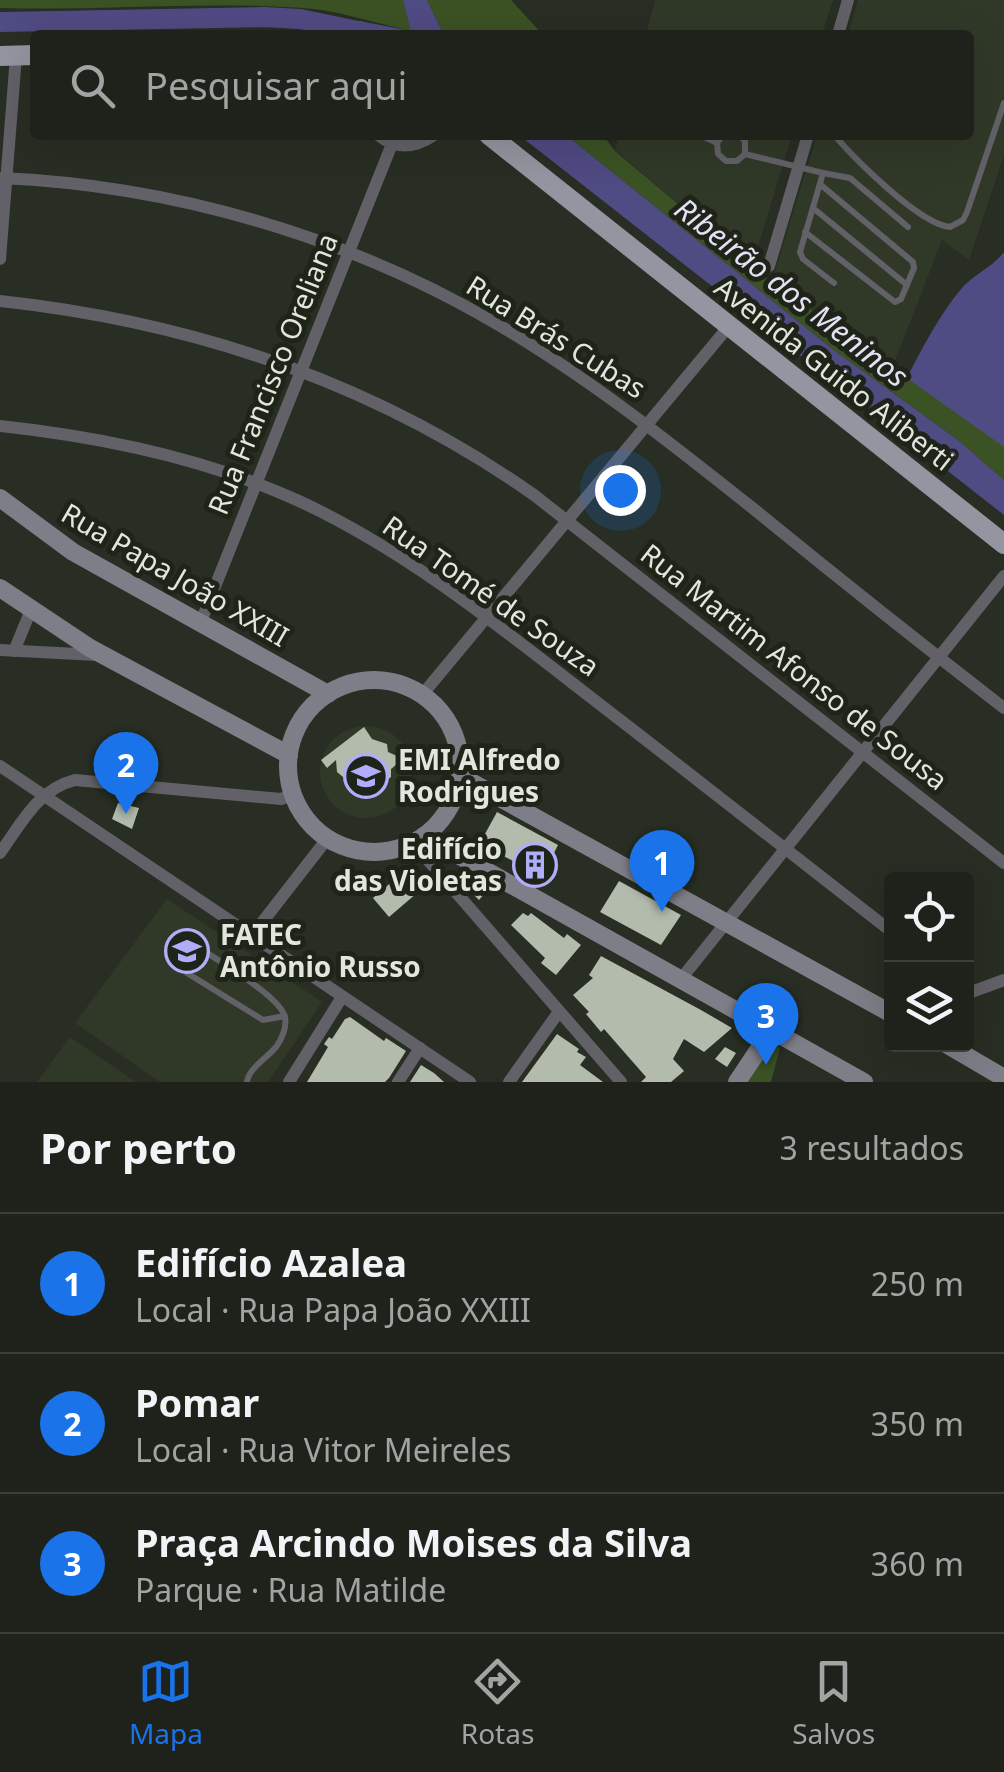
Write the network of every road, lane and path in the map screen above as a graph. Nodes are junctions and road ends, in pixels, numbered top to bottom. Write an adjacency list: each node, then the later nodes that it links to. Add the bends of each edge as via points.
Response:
1 (848, 0): 2 (street)
2 (839, 30)
3 (17, 55): 18 (street)
4 (1004, 103): 12 (lane, via 964,220 950,227 885,186)
5 (386, 140): 14 (street)
6 (425, 140): 14 (street)
7 (495, 140): 29 (main road, Avenida Guido Aliberti)
8 (711, 140): 13 (lane)
9 (720, 140): 13 (lane)
10 (743, 140): 15 (lane)
11 (806, 140): 16 (street)
12 (839, 140)
13 (717, 143): 15 (lane, via 726,162)
14 (392, 144): 23 (street, Rua Francisco Oreliana)
15 (745, 154): 16 (lane)
16 (798, 165): 17 (lane); 25 (street)
17 (823, 173): 19 (lane); 21 (lane, via 850,178)
18 (4, 178): 23 (street, Rua Brás Cubas, via 181,202); 24 (street)
19 (821, 185): 20 (lane); 27 (lane, via 913,262)
20 (813, 208): 22 (lane); 27 (lane)
21 (908, 227)
22 (805, 232): 26 (lane, via 801,256); 27 (lane, via 895,302)
23 (349, 253): 30 (street, Rua Francisco Oreliana); 31 (street, Rua Brás Cubas, via 497,324)
24 (0, 260)
25 (768, 266)
26 (834, 283)
27 (908, 284)
28 (0, 300): 30 (street, Rua Martim Afonso de Sousa, via 159,326)
29 (730, 326): 31 (street); 36 (main road, Avenida Guido Aliberti)
30 (302, 370): 33 (street, Rua Francisco Oreliana); 35 (street, Rua Martim Afonso de Sousa, via 452,440)
31 (647, 424): 35 (street); 44 (street, Rua Brás Cubas)
32 (0, 426): 33 (street, Rua Tomé de Souza, via 130,445)
33 (256, 484): 40 (street, Rua Tomé de Souza, via 380,544); 41 (street, Rua Francisco Oreliana)
34 (0, 498): 41 (street, Rua Papa João XXIII, via 73,552)
35 (567, 520): 40 (street); 48 (street, Rua Martim Afonso de Sousa)
36 (1004, 544)
37 (1004, 576): 44 (street)
38 (0, 588): 39 (street)
39 (31, 610): 42 (street); 43 (street)
40 (487, 617): 46 (street); 56 (street, Rua Tomé de Souza)
41 (200, 624): 45 (street, Rua Papa João XXIII)
42 (7, 651): 43 (street)
43 (103, 656): 49 (street)
44 (937, 656): 47 (street, Rua Brás Cubas); 48 (street)
45 (328, 694): 46 (street, via 362,681 386,681); 49 (street, via 303,717)
46 (422, 694): 51 (street, via 454,734)
47 (1004, 708)
48 (860, 752): 56 (street); 58 (street, Rua Martim Afonso de Sousa)
49 (289, 755): 53 (street)
50 (0, 766): 52 (street)
51 (460, 776): 55 (street, via 442,820); 59 (street)
52 (44, 794): 53 (street, via 75,780); 57 (street); 61 (street)
53 (292, 795): 54 (street)
54 (326, 839): 55 (street, via 378,852); 61 (street)
55 (418, 840): 62 (street); 67 (street)
56 (785, 848): 59 (street); 60 (street, Rua Tomé de Souza)
57 (0, 853)
58 (1004, 863)
59 (726, 922): 62 (street); 66 (street)
60 (884, 926)
61 (253, 934): 65 (street)
62 (681, 978): 69 (street)
63 (1004, 980): 64 (street)
64 (974, 991)
65 (342, 997): 70 (street); 76 (street)
66 (884, 1010)
67 (558, 1013): 79 (street); 80 (street)
68 (285, 1016): 68 (lane, via 206,952 194,949 185,956 187,973 240,1007 263,1020); 75 (lane, via 280,1041)
69 (773, 1028): 81 (street); 82 (street)
70 (420, 1048): 77 (street); 78 (street)
71 (959, 1052): 73 (street)
72 (966, 1052): 73 (street)
73 (966, 1056): 74 (street)
74 (1004, 1078)
75 (247, 1082)
76 (289, 1082)
77 (398, 1082)
78 (470, 1082)
79 (510, 1082)
80 (620, 1082)
81 (738, 1082)
82 (864, 1082)

